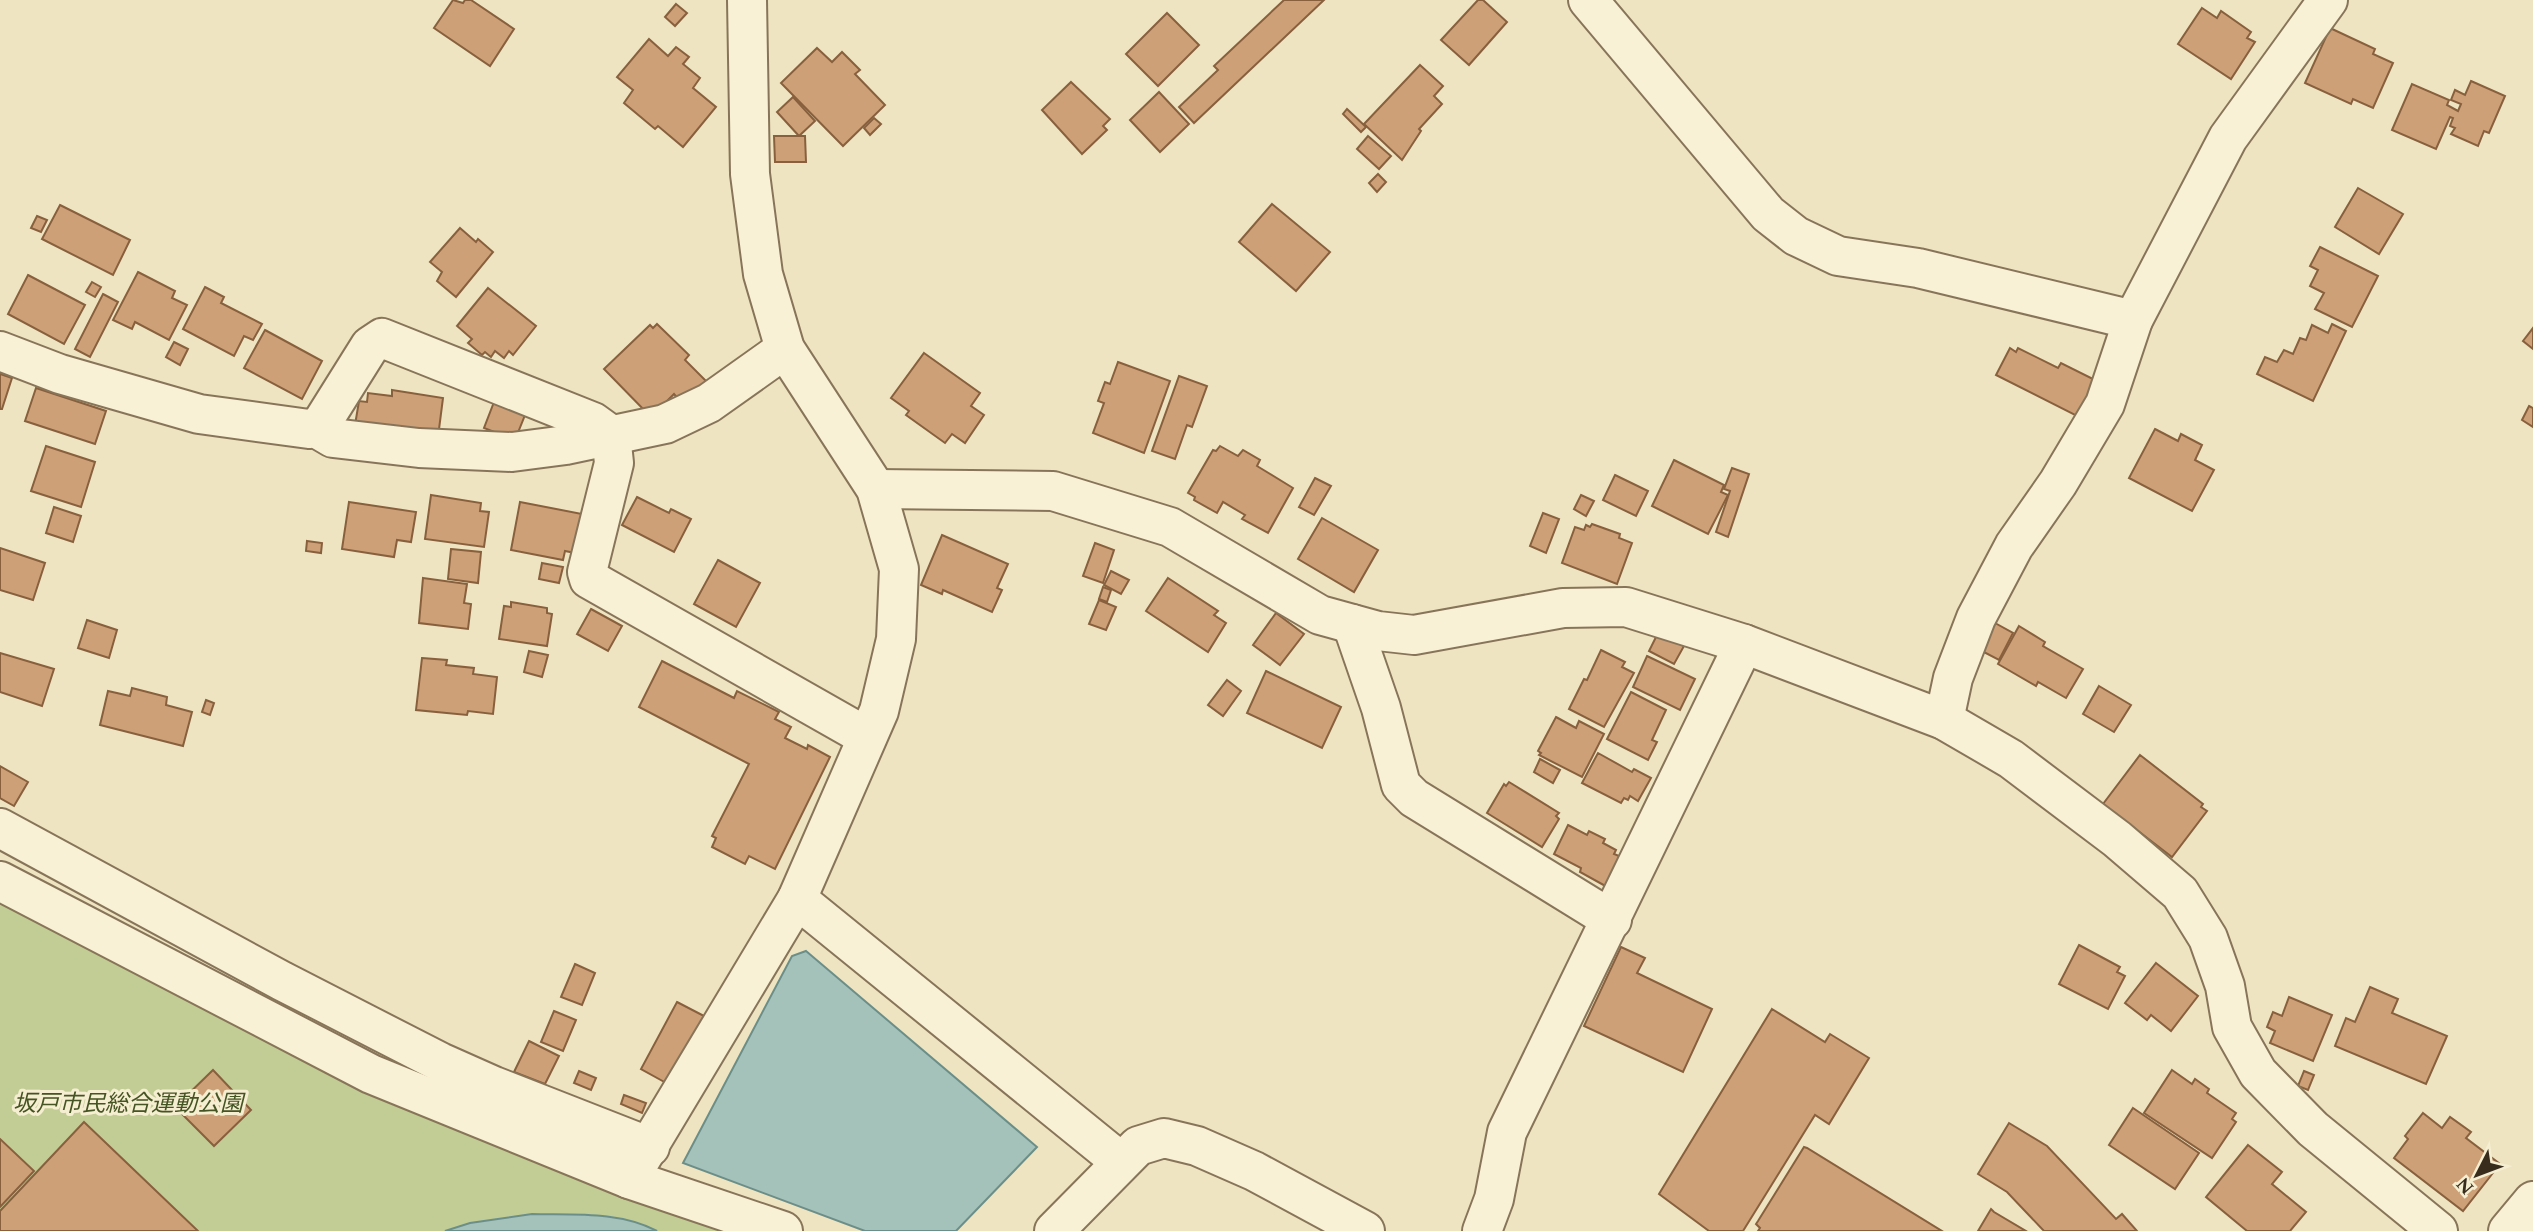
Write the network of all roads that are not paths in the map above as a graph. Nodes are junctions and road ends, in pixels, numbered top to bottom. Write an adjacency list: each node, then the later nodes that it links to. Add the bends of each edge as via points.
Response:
1 (747, 0): 5 (street, via 750,174 763,274)
2 (1588, 0): 4 (street, via 1768,214 1796,236 1838,256 1918,268)
3 (2328, 0): 4 (street, via 2228,138)
4 (2133, 320): 12 (street, via 2105,404 2014,546 1976,618 1953,678)
5 (785, 349): 8 (street, via 709,403 665,424); 9 (street)
6 (0, 351): 7 (street, via 60,374 198,414)
7 (316, 428): 8 (street, via 333,438 356,442 512,452); 8 (street, via 370,346 382,338 593,422)
8 (611, 435): 13 (street, via 614,463 589,579)
9 (876, 489): 10 (street, via 1053,491 1170,527 1292,600); 13 (street, via 899,569 896,639 879,710)
10 (1352, 624): 11 (street, via 1414,635 1563,608 1626,607); 17 (street, via 1401,785 1414,798)
11 (1745, 644): 12 (street); 17 (street)
12 (1944, 720): 26 (street, via 2011,759 2180,893 2208,938 2225,986 2232,1027 2258,1073 2313,1129)
13 (867, 737): 16 (street)
14 (0, 828): 18 (street, via 440,1062)
15 (0, 881): 20 (street, via 372,1074)
16 (797, 899): 18 (street); 19 (street)
17 (1612, 920): 25 (street, via 1507,1132 1494,1199)
18 (650, 1147): 20 (street)
19 (1121, 1162): 23 (street); 24 (street, via 1138,1146 1164,1138 1197,1146)
20 (629, 1179): 22 (street)
21 (2533, 1201): 27 (street)
22 (783, 1231)
23 (1054, 1231)
24 (1365, 1231)
25 (1482, 1231)
26 (2438, 1231)
27 (2508, 1231)

